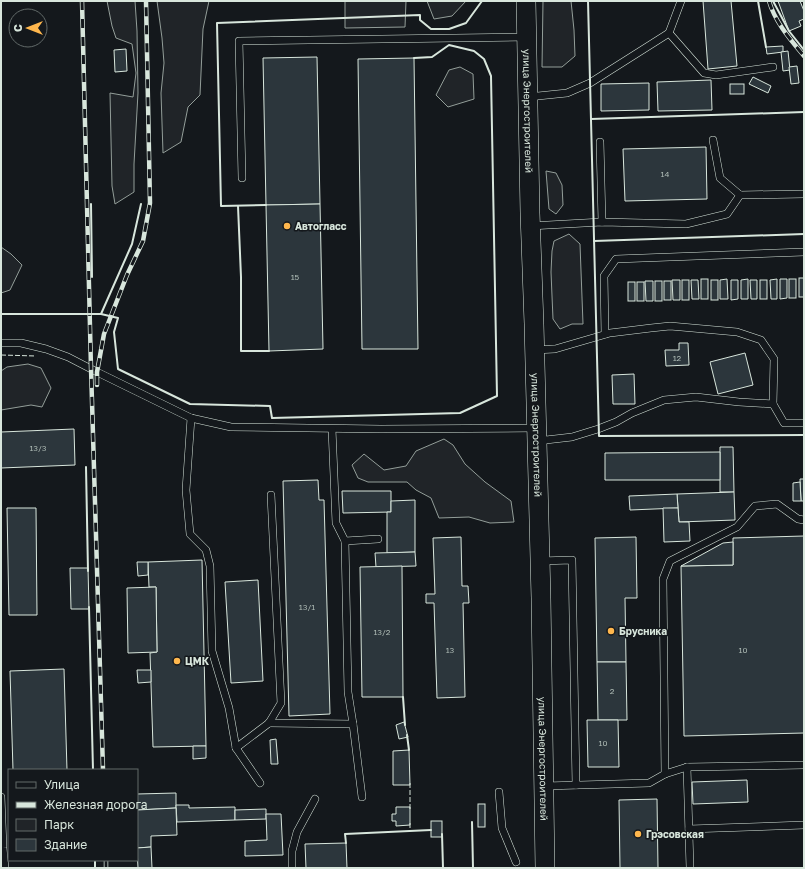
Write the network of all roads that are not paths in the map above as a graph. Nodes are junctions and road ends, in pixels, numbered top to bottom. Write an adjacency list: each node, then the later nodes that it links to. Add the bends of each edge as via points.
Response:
1 (526, 1): 4 (main road, улица Энергостроителей)
2 (681, 1): 3 (lane)
3 (669, 33): 5 (lane, via 704,73 716,75); 6 (lane, via 590,83 567,93)
4 (526, 37): 6 (main road, улица Энергостроителей); 9 (lane, via 240,41)
5 (773, 67)
6 (527, 97): 13 (main road, улица Энергостроителей)
7 (713, 140): 11 (lane, via 720,178)
8 (600, 142): 12 (lane)
9 (242, 178)
10 (803, 194): 11 (lane)
11 (740, 195): 12 (lane, via 727,214 686,224)
12 (602, 222): 13 (lane)
13 (530, 226): 17 (main road, улица Энергостроителей)
14 (804, 252): 15 (lane, via 616,259 604,276)
15 (605, 334): 17 (lane, via 555,348); 18 (lane, via 670,326 737,332 761,340 774,359)
16 (1, 342): 19 (lane, via 21,343 68,357)
17 (534, 350): 22 (main road, улица Энергостроителей)
18 (773, 404): 20 (lane, via 784,423); 22 (lane, via 696,397 664,400 616,422 572,437)
19 (191, 418): 21 (lane, via 231,427); 30 (lane, via 186,490 190,534 206,550 210,566 212,651 229,708)
20 (804, 423)
21 (332, 429): 22 (lane); 26 (lane, via 336,523)
22 (537, 434): 27 (main road, улица Энергостроителей)
23 (271, 495): 28 (lane, via 281,703)
24 (804, 520): 33 (lane, via 798,520 777,504 755,506 737,527 670,561 663,578)
25 (378, 539): 26 (lane)
26 (345, 541): 29 (lane, via 348,692)
27 (540, 561): 35 (lane, via 572,560); 36 (main road, улица Энергостроителей)
28 (269, 723): 29 (lane); 30 (lane)
29 (353, 724): 38 (lane)
30 (236, 748): 34 (lane)
31 (804, 765): 32 (lane)
32 (687, 767): 33 (lane); 42 (lane)
33 (665, 774): 35 (lane, via 649,783)
34 (260, 783)
35 (576, 785): 36 (lane)
36 (543, 786): 47 (main road, улица Энергостроителей)
37 (499, 792): 44 (lane, via 502,828)
38 (362, 796)
39 (1, 797): 43 (lane)
40 (315, 799): 46 (lane, via 297,832 292,851)
41 (804, 825): 42 (lane)
42 (689, 829): 48 (lane)
43 (2, 848): 45 (lane)
44 (516, 862)
45 (5, 868)
46 (292, 868)
47 (545, 868)
48 (690, 868)

